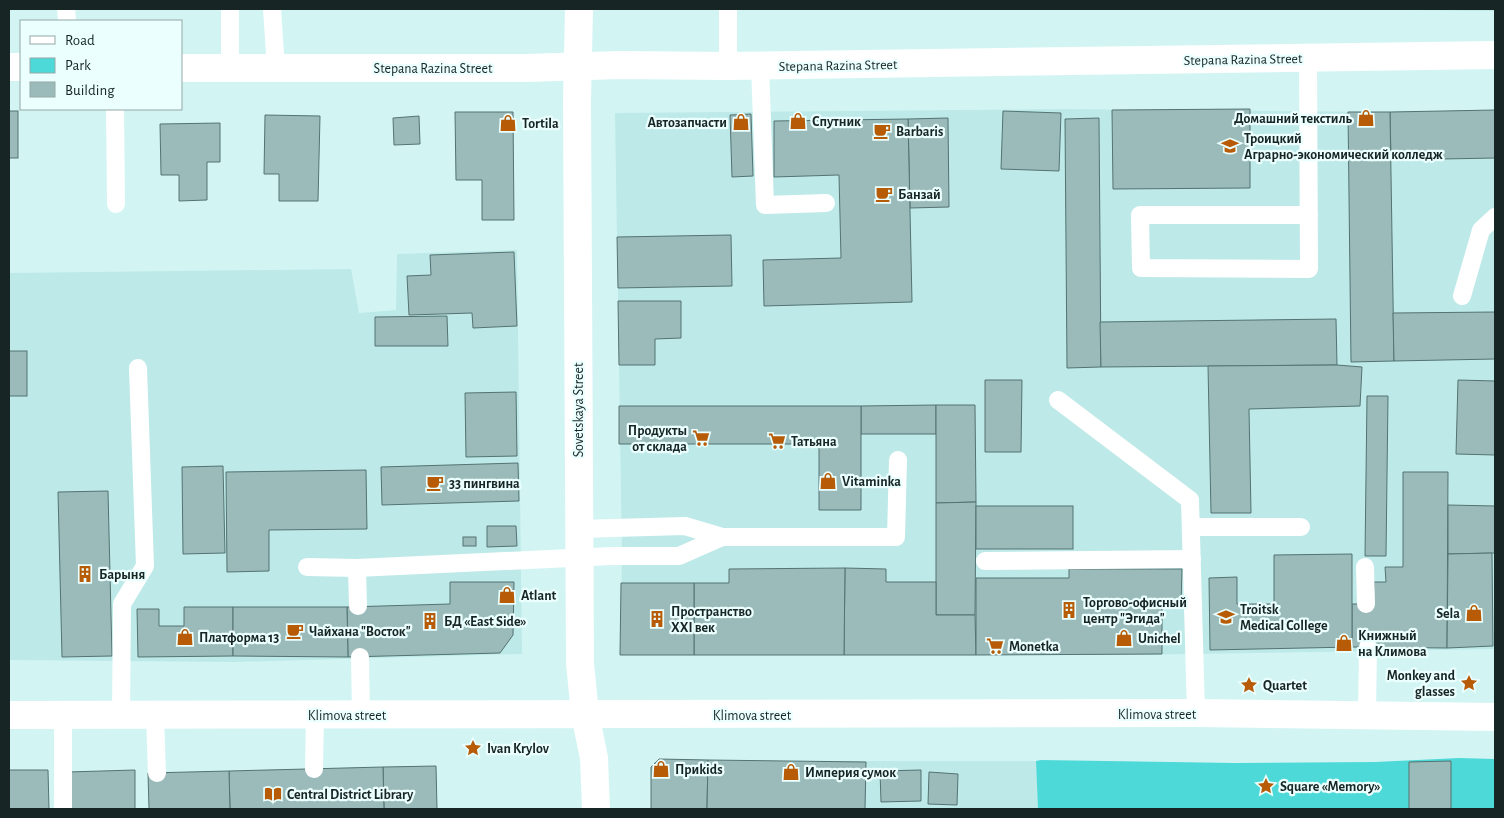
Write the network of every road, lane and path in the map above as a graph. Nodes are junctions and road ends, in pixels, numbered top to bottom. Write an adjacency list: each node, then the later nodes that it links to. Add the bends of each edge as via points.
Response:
1 (230, 9): 11 (lane)
2 (272, 9): 12 (lane)
3 (579, 9): 9 (street, Sovetskaya Street)
4 (728, 9): 7 (lane)
5 (1495, 55): 6 (street, Stepana Razina Street)
6 (1308, 58): 8 (street, Stepana Razina Street); 16 (lane)
7 (728, 66): 8 (street, Stepana Razina Street); 9 (street, Stepana Razina Street)
8 (760, 66): 14 (lane, via 765,205)
9 (578, 67): 12 (street, Stepana Razina Street); 24 (street, Sovetskaya Street)
10 (182, 68): 11 (street, Stepana Razina Street)
11 (230, 68): 12 (street, Stepana Razina Street)
12 (276, 68)
13 (114, 110): 15 (lane)
14 (826, 203)
15 (116, 204)
16 (1309, 216): 16 (lane, via 1309,269 1141,268 1140,215)
17 (1495, 217): 18 (lane, via 1481,230)
18 (1462, 296)
19 (138, 368): 37 (lane, via 144,566 122,604)
20 (1058, 400): 22 (lane, via 1190,500)
21 (898, 460): 25 (lane, via 896,537)
22 (1191, 527): 23 (lane); 27 (lane)
23 (1301, 527)
24 (578, 529): 25 (lane, via 685,526); 26 (street, Sovetskaya Street)
25 (722, 537): 26 (lane, via 679,556)
26 (578, 557): 31 (lane); 38 (street, Sovetskaya Street, via 580,663)
27 (1192, 559): 28 (lane); 36 (lane)
28 (985, 561)
29 (1365, 567): 32 (lane)
30 (308, 568): 31 (lane)
31 (357, 568): 33 (lane)
32 (1366, 604)
33 (358, 606)
34 (1368, 647): 39 (lane)
35 (360, 657): 44 (lane)
36 (1196, 713): 38 (street, Klimova street); 39 (street, Klimova street)
37 (121, 714): 41 (street, Klimova street); 42 (street, Klimova street)
38 (585, 714): 44 (street, Klimova street); 49 (street, Sovetskaya Street, via 594,758)
39 (1367, 714): 45 (street, Klimova street)
40 (9, 715): 41 (street, Klimova street)
41 (63, 715): 48 (lane)
42 (155, 715): 43 (street, Klimova street); 47 (lane)
43 (315, 715): 44 (street, Klimova street); 46 (lane)
44 (362, 715)
45 (1495, 717)
46 (314, 769)
47 (157, 773)
48 (64, 809)
49 (596, 809)

